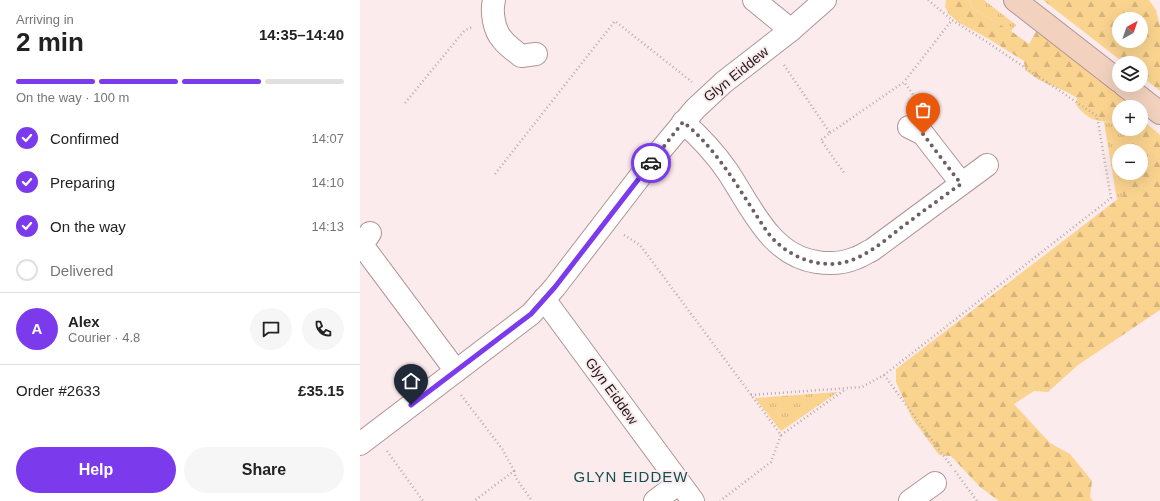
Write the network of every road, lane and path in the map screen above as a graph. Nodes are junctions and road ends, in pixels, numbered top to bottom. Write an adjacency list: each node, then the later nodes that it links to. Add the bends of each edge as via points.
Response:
1 (754, 0): 7 (street)
2 (825, 0): 7 (street, Glyn Eiddew)
3 (928, 0): 6 (path)
4 (1015, 0): 10 (street)
5 (494, 8): 9 (street, via 496,27 501,39 521,56); 15 (path, via 464,31)
6 (952, 20): 11 (path); 28 (path, via 1097,116 1112,198)
7 (791, 30): 8 (street, Glyn Eiddew)
8 (771, 46): 13 (street, Glyn Eiddew); 19 (path)
9 (536, 54)
10 (1112, 76)
11 (904, 82): 14 (path); 19 (path)
12 (1133, 92): 16 (street)
13 (708, 95): 17 (street, Glyn Eiddew); 22 (path, via 615,21)
14 (914, 96)
15 (406, 103)
16 (1160, 113)
17 (683, 122): 23 (street, via 718,158 767,232 792,255 807,261 826,264 856,258 872,250); 24 (street, Glyn Eiddew)
18 (909, 127): 23 (street, via 923,134)
19 (830, 133): 21 (path, via 821,140)
20 (987, 165): 23 (street)
21 (844, 173)
22 (496, 174)
23 (961, 184)
24 (605, 223): 26 (street, Glyn Eiddew); 30 (path, via 640,245)
25 (370, 233): 27 (street, via 362,245)
26 (544, 299): 27 (street, Glyn Eiddew, via 531,314); 34 (street, Glyn Eiddew)
27 (452, 374): 32 (street, Glyn Eiddew); 33 (path, via 503,450)
28 (884, 375): 29 (path, via 862,387); 43 (path)
29 (846, 389): 30 (path); 31 (path)
30 (751, 395): 31 (path)
31 (781, 435): 41 (path, via 771,462)
32 (367, 439): 36 (path)
33 (514, 471): 37 (path); 38 (path)
34 (679, 483): 39 (street); 40 (street, Glyn Eiddew)
35 (935, 483): 42 (street)
36 (423, 501)
37 (474, 501)
38 (532, 501)
39 (655, 501)
40 (693, 501)
41 (720, 501)
42 (910, 501)
43 (978, 501)

